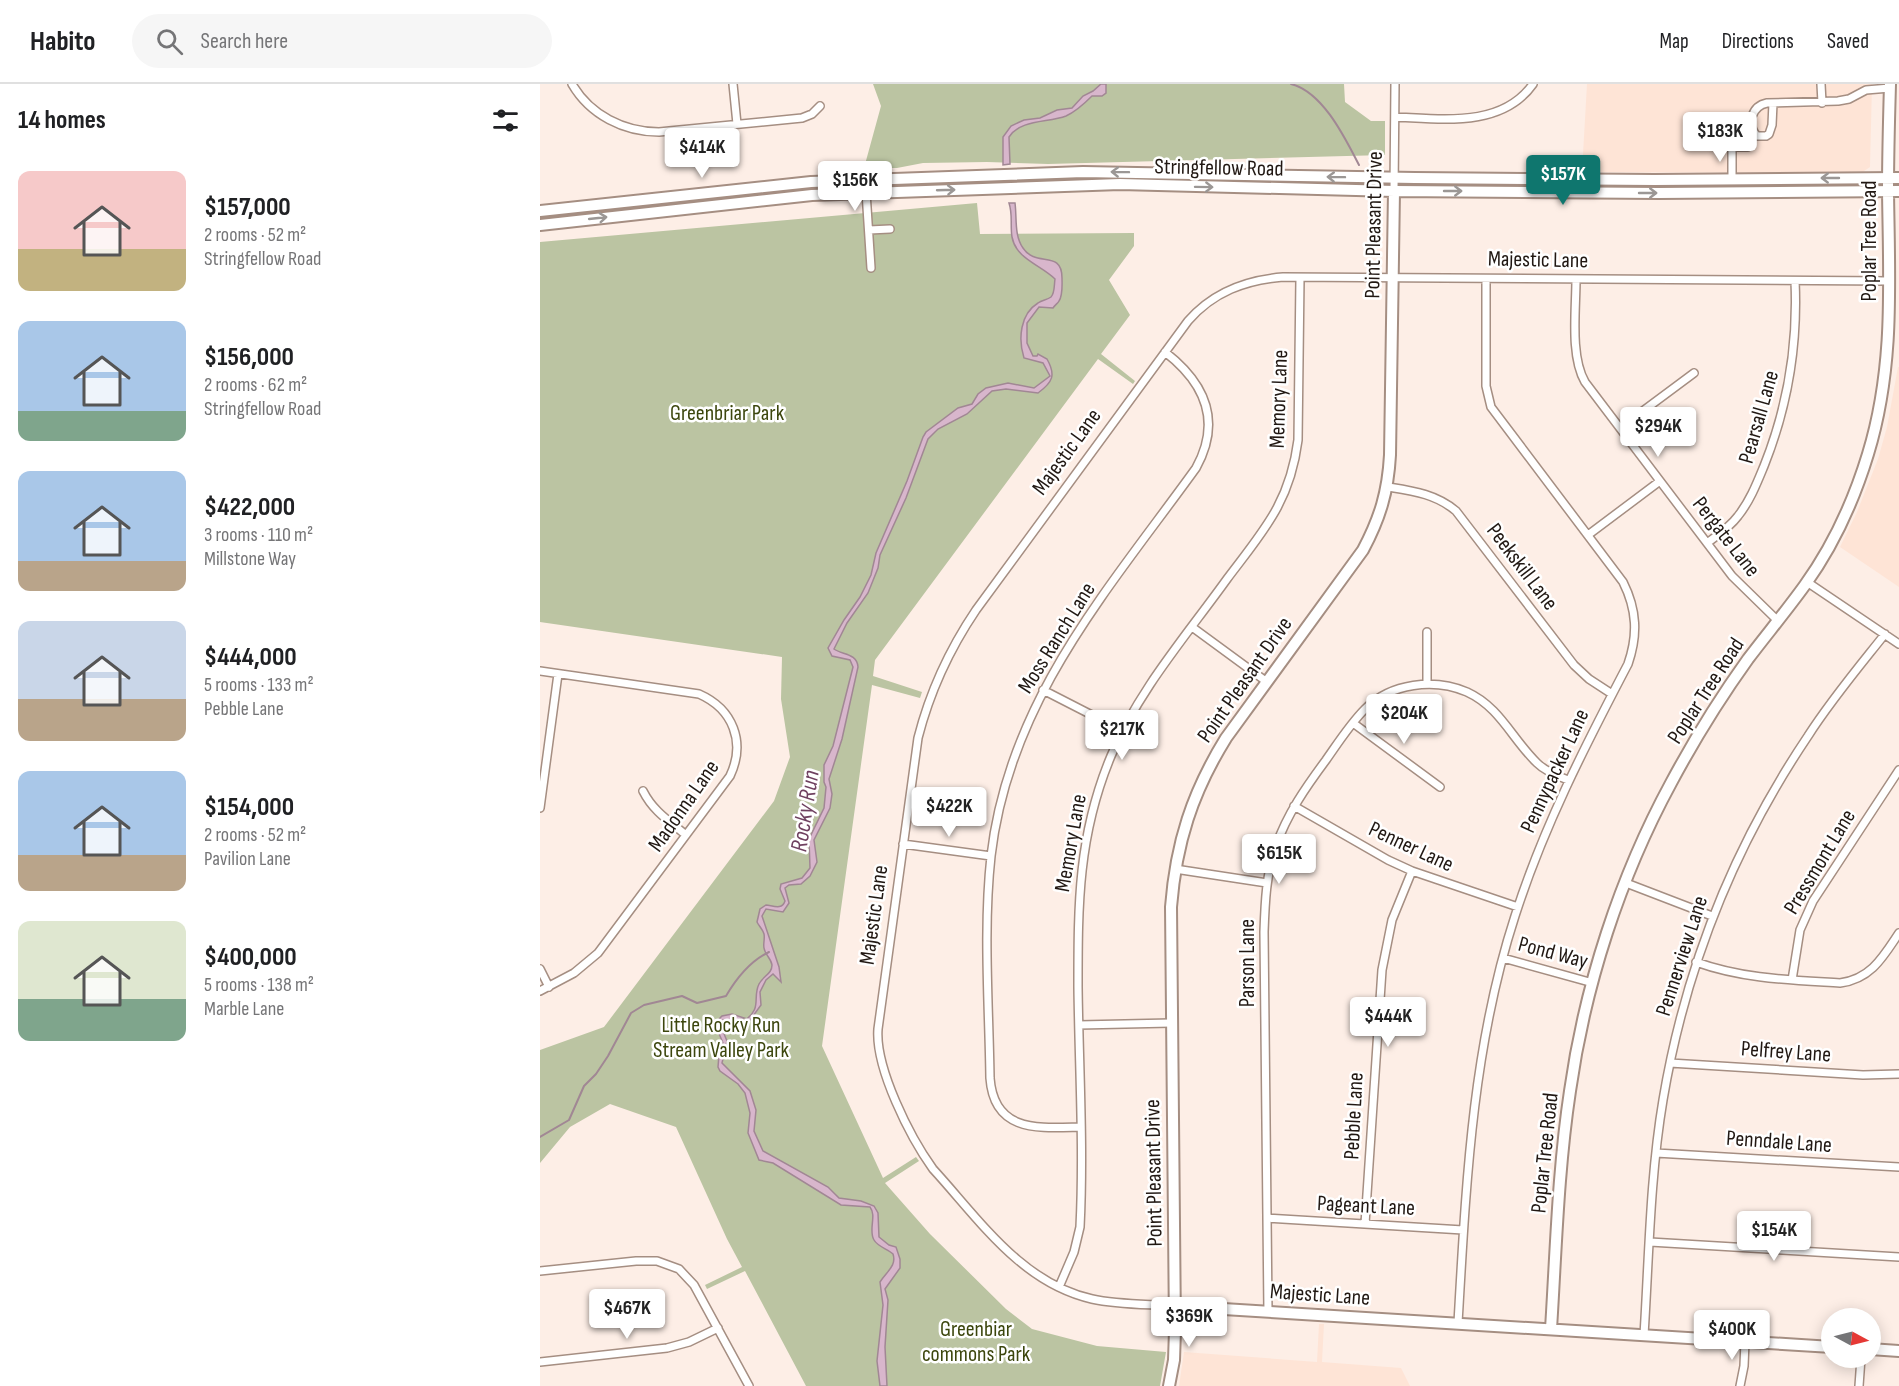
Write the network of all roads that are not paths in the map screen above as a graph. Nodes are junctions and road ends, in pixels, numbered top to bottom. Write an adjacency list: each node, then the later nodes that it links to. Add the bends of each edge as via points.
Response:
1 (573, 84): 11 (street, via 599,114 632,129 659,132)
2 (733, 84): 11 (street)
3 (1395, 84): 10 (street, Point Pleasant Drive)
4 (1533, 84): 10 (street, via 1510,106 1490,115)
5 (1821, 84): 8 (street)
6 (1890, 86): 8 (street); 13 (street, Poplar Tree Road)
7 (1773, 103): 7 (street, via 1761,104 1753,112 1752,129 1757,136 1766,136 1770,130); 8 (street)
8 (1822, 103)
9 (820, 106): 11 (street, via 802,118)
10 (1395, 117): 14 (street, Point Pleasant Drive)
11 (737, 124)
12 (1748, 147): 15 (street, via 1732,147)
13 (1894, 177): 15 (street, Stringfellow Road, one-way to 15); 17 (street, Poplar Tree Road)
14 (1395, 178): 15 (street, Stringfellow Road); 16 (street, Point Pleasant Drive); 19 (street, Stringfellow Road, one-way to 19, via 1111,171 877,178 754,187)
15 (1732, 180)
16 (1394, 191): 17 (street, Stringfellow Road, one-way to 17); 18 (street, Stringfellow Road, one-way to 16, via 1120,184); 25 (street, Point Pleasant Drive)
17 (1894, 191): 28 (street, Poplar Tree Road)
18 (867, 192): 20 (street, Stringfellow Road, one-way to 18, via 781,197); 22 (street)
19 (540, 211)
20 (540, 225)
21 (890, 229): 22 (street)
22 (869, 230): 23 (street)
23 (871, 268)
24 (1300, 278): 25 (street, Majestic Lane); 31 (street, Majestic Lane, via 1258,280 1222,292 1195,313); 40 (street, Memory Lane, via 1298,440 1293,472 1271,519)
25 (1393, 278): 26 (street, Majestic Lane); 35 (street, Point Pleasant Drive)
26 (1486, 279): 27 (street, Majestic Lane); 36 (street, Pennypacker Lane, via 1488,399)
27 (1576, 280): 29 (street, Majestic Lane); 33 (street, Pergate Lane, via 1578,369)
28 (1889, 280): 29 (street, Majestic Lane); 30 (street, Poplar Tree Road)
29 (1796, 281): 37 (street, Pearsall Lane, via 1793,362 1775,438 1744,508)
30 (1894, 322): 38 (street, Poplar Tree Road, via 1867,457 1843,519)
31 (1165, 352): 48 (street, Moss Ranch Lane, via 1186,370 1204,401 1208,424 1203,453 1075,636); 59 (street, Majestic Lane, via 976,610 949,653 935,682 918,738)
32 (1694, 373): 33 (street)
33 (1620, 428): 34 (street, Pergate Lane)
34 (1660, 481): 36 (street); 37 (street, Pergate Lane)
35 (1388, 487): 46 (street, Point Pleasant Drive, via 1380,516 1362,550); 49 (street, Peekskill Lane, via 1427,494 1456,511 1574,665)
36 (1588, 535): 49 (street, Pennypacker Lane, via 1623,582 1635,618 1633,650)
37 (1707, 543): 39 (street, Pergate Lane, via 1742,587)
38 (1807, 582): 39 (street, Poplar Tree Road); 42 (street)
39 (1777, 620): 63 (street, Poplar Tree Road, via 1728,689 1676,775)
40 (1192, 627): 46 (street); 51 (street, Memory Lane)
41 (1427, 632): 47 (street)
42 (1885, 634): 43 (street); 66 (street, Pennerview Lane, via 1784,772 1744,845)
43 (1899, 644)
44 (540, 671): 45 (street, Madonna Lane)
45 (558, 674): 57 (street); 58 (street, Madonna Lane, via 688,691 709,698 722,709 736,735 735,767)
46 (1267, 682): 61 (street, Point Pleasant Drive, via 1226,738 1203,778 1185,823)
47 (1427, 684): 50 (street, Parson Lane, via 1385,695); 53 (street, Parson Lane, via 1459,689 1480,700 1501,717 1536,762)
48 (1043, 690): 51 (street); 60 (street, Moss Ranch Lane, via 1011,769)
49 (1612, 694): 53 (street, Pennypacker Lane)
50 (1353, 723): 54 (street); 56 (street, Parson Lane)
51 (1123, 731): 76 (street, Memory Lane, via 1099,790 1083,857 1078,913)
52 (1899, 770): 71 (street, Pressmont Lane, via 1807,913 1796,948)
53 (1568, 780): 65 (street, Pennypacker Lane)
54 (1440, 787)
55 (643, 791): 58 (street, via 656,811)
56 (1294, 806): 62 (street, Penner Lane); 64 (street, Parson Lane, via 1275,847)
57 (540, 808)
58 (686, 835): 73 (street, Madonna Lane, via 598,952 581,968)
59 (903, 844): 60 (street); 88 (street, Majestic Lane, via 878,1029 882,1065 914,1140 933,1169 1016,1260)
60 (991, 856): 79 (street, Moss Ranch Lane, via 988,931 992,1093 1007,1116 1022,1125)
61 (1175, 869): 64 (street); 75 (street, Point Pleasant Drive, via 1171,907)
62 (1412, 871): 65 (street, Penner Lane); 83 (street, Pebble Lane, via 1392,920 1382,970)
63 (1626, 883): 66 (street); 72 (street, Poplar Tree Road)
64 (1267, 884): 82 (street, Parson Lane, via 1263,932)
65 (1518, 907): 68 (street, Pennypacker Lane)
66 (1712, 916): 69 (street, Pennerview Lane)
67 (1899, 933): 71 (street, via 1878,964 1858,979 1840,983)
68 (1503, 958): 72 (street, Pond Way); 84 (street, Pennypacker Lane, via 1476,1084)
69 (1696, 962): 71 (street, via 1746,977); 77 (street, Pennerview Lane)
70 (540, 969): 73 (street)
71 (1792, 980)
72 (1593, 983): 93 (street, Poplar Tree Road, via 1566,1122)
73 (549, 987): 74 (street, Madonna Lane)
74 (540, 991)
75 (1171, 1023): 76 (street); 89 (street, Point Pleasant Drive)
76 (1079, 1025): 79 (street, Memory Lane)
77 (1670, 1063): 78 (street, Pelfrey Lane); 80 (street, Pennerview Lane)
78 (1899, 1074)
79 (1080, 1127): 88 (street, Memory Lane, via 1080,1227)
80 (1656, 1153): 81 (street, Penndale Lane); 85 (street, Pennerview Lane)
81 (1899, 1167)
82 (1267, 1218): 83 (street, Pageant Lane); 90 (street, Parson Lane)
83 (1365, 1224): 84 (street, Pageant Lane)
84 (1463, 1230): 91 (street, Pennypacker Lane)
85 (1650, 1242): 86 (street); 94 (street, Pennerview Lane)
86 (1899, 1257)
87 (540, 1271): 92 (street, via 636,1261 665,1263 692,1281)
88 (1059, 1287): 89 (street, Majestic Lane, via 1098,1300)
89 (1175, 1306): 90 (street, Majestic Lane); 102 (street, Point Pleasant Drive, via 1174,1360)
90 (1268, 1312): 91 (street, Majestic Lane)
91 (1458, 1323): 93 (street, Majestic Lane)
92 (718, 1328): 99 (street, via 667,1348); 101 (street)
93 (1551, 1329): 94 (street, Majestic Lane)
94 (1644, 1335): 95 (street, Majestic Lane)
95 (1745, 1341): 96 (street, Majestic Lane); 103 (street)
96 (1821, 1346)
97 (1881, 1350): 98 (street)
98 (1899, 1351)
99 (540, 1362)
100 (1860, 1368): 104 (street)
101 (749, 1386)
102 (1168, 1386)
103 (1740, 1386)
104 (1859, 1386)

